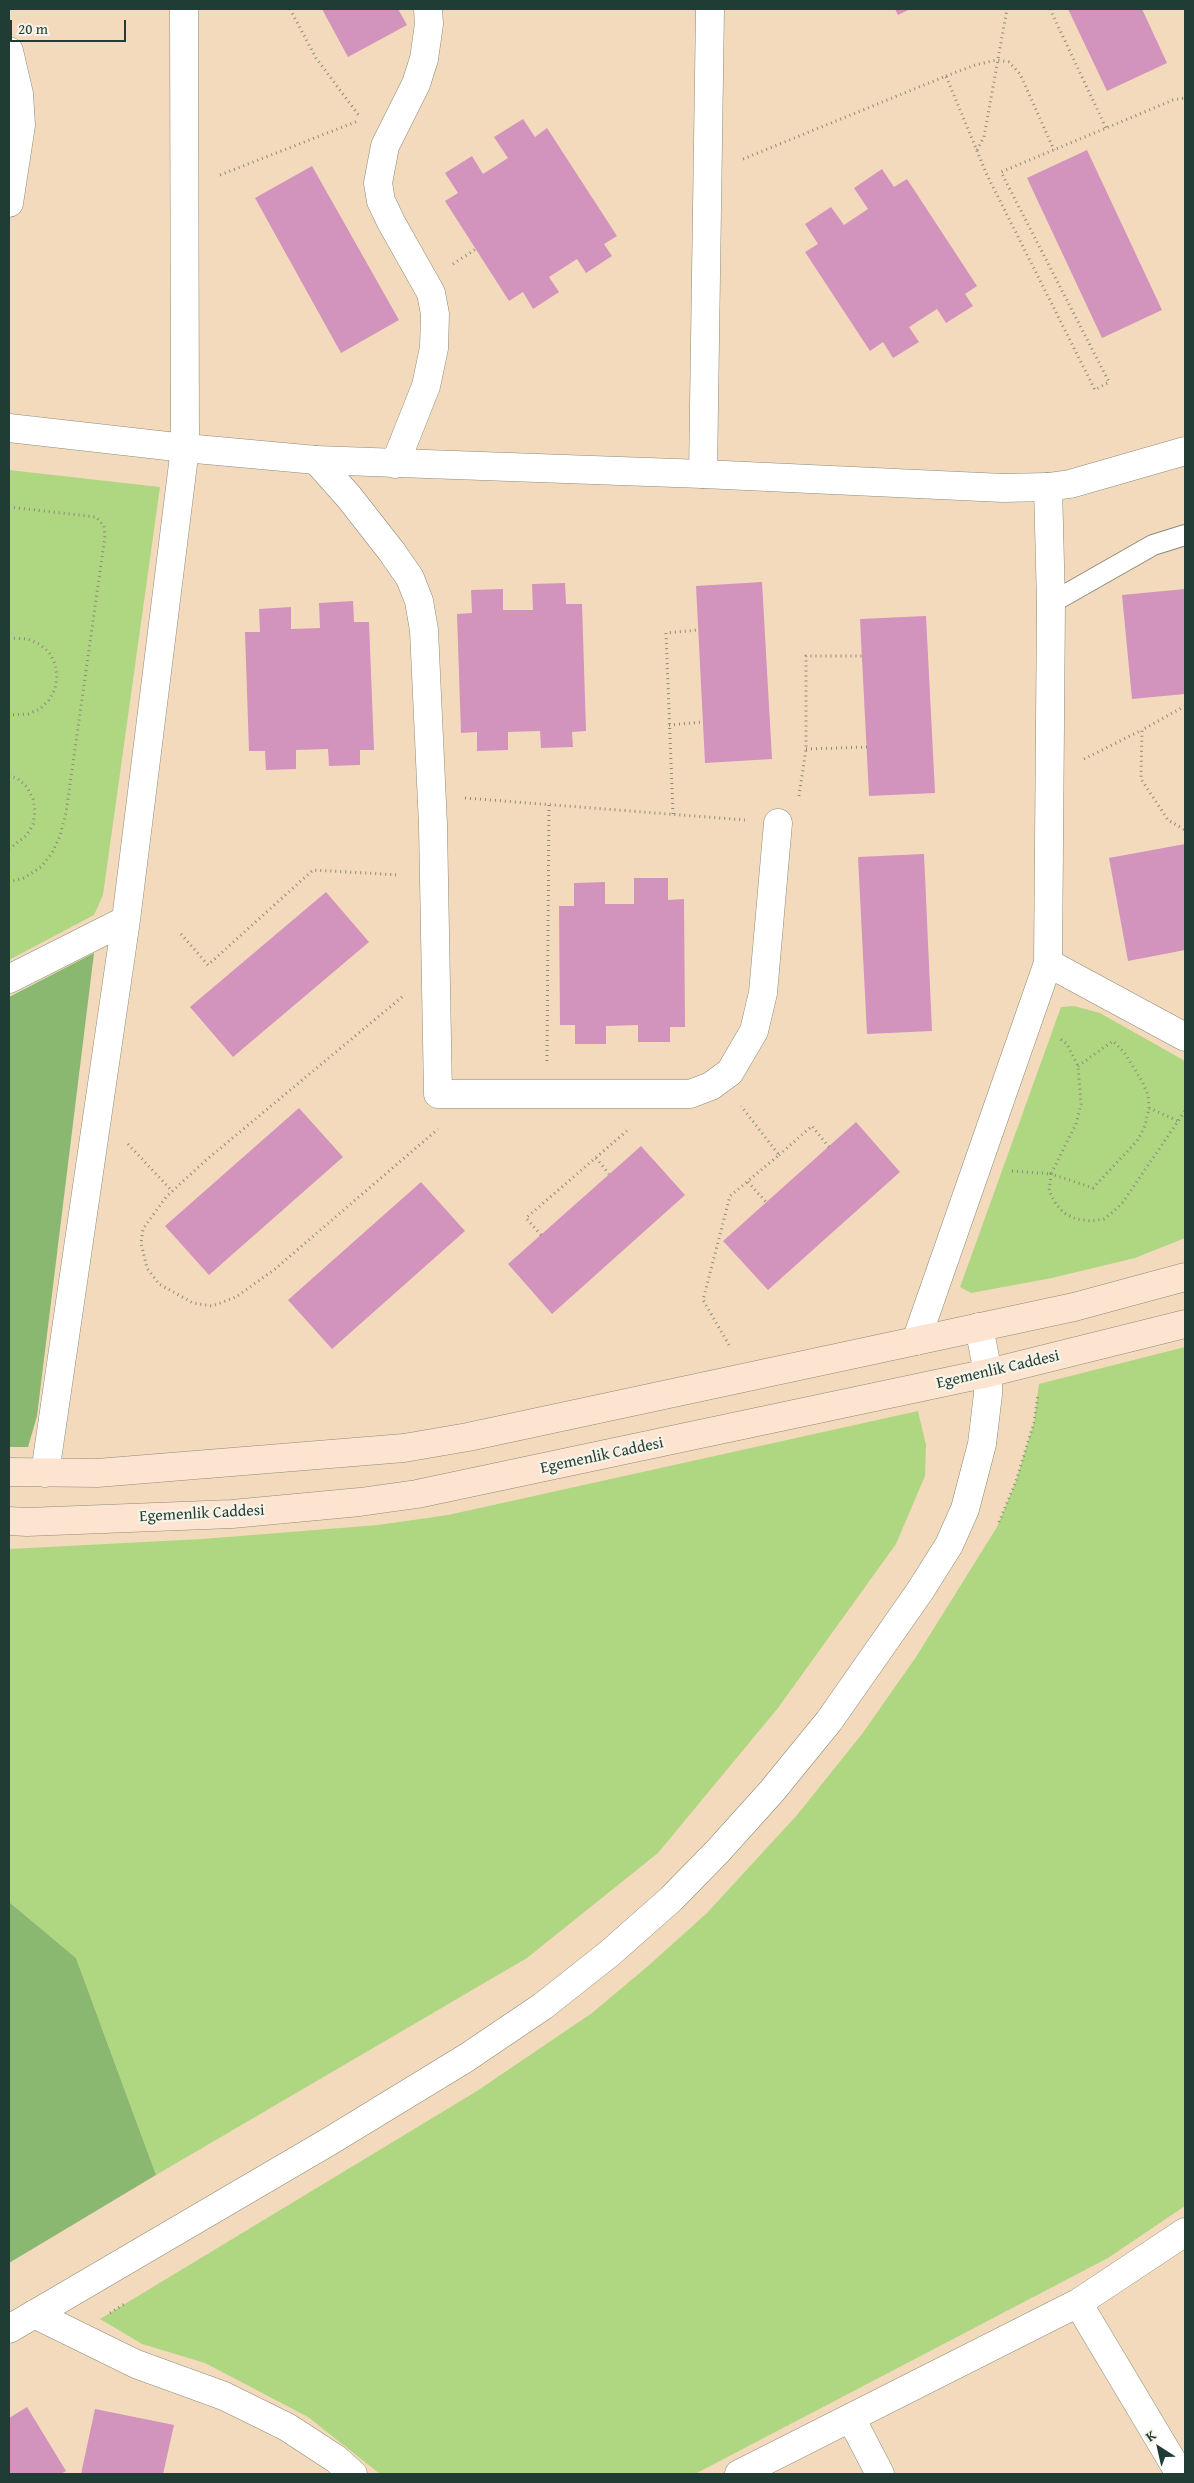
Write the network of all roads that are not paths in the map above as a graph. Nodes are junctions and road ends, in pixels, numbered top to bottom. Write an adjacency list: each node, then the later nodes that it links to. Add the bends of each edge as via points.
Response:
1 (184, 9): 7 (street)
2 (428, 9): 10 (street, via 424,60 416,84 385,146 378,183 381,201 391,222 431,293 435,314 434,348 426,386)
3 (710, 9): 11 (street)
4 (9, 51): 5 (street, via 19,94 21,125)
5 (9, 203)
6 (9, 428): 7 (street)
7 (185, 448): 9 (street); 16 (street)
8 (1185, 451): 12 (street, via 1100,477)
9 (316, 460): 10 (street); 15 (street, via 349,496 392,552 410,578 419,601 424,630 432,796 438,1094 690,1094 720,1080 730,1072 754,1031 763,993)
10 (395, 464): 11 (street)
11 (703, 474): 12 (street, via 1003,488)
12 (1048, 487): 14 (street)
13 (1185, 535): 14 (lane, via 1153,545)
14 (1051, 603): 17 (street)
15 (778, 823)
16 (126, 920): 18 (street); 26 (street)
17 (1048, 964): 19 (street); 23 (street)
18 (9, 979)
19 (1185, 1037)
20 (1185, 1276): 22 (main road, via 1074,1306)
21 (1185, 1324): 24 (main road, Egemenlik Caddesi)
22 (979, 1326): 23 (main road); 24 (street)
23 (916, 1341): 26 (main road, via 404,1448 97,1473)
24 (988, 1373): 27 (main road, Egemenlik Caddesi, via 417,1494 232,1514); 30 (street, via 986,1419 977,1470 949,1545 829,1721 772,1791 671,1898 580,1979 466,2058)
25 (9, 1472): 26 (main road)
26 (45, 1473)
27 (9, 1521)
28 (1185, 2232): 29 (street)
29 (1078, 2302): 32 (street); 36 (street)
30 (34, 2314): 31 (street); 33 (street, via 136,2364 224,2396 287,2427)
31 (9, 2329)
32 (851, 2418): 34 (street); 35 (street)
33 (353, 2474)
34 (739, 2474)
35 (880, 2474)
36 (1180, 2474)

